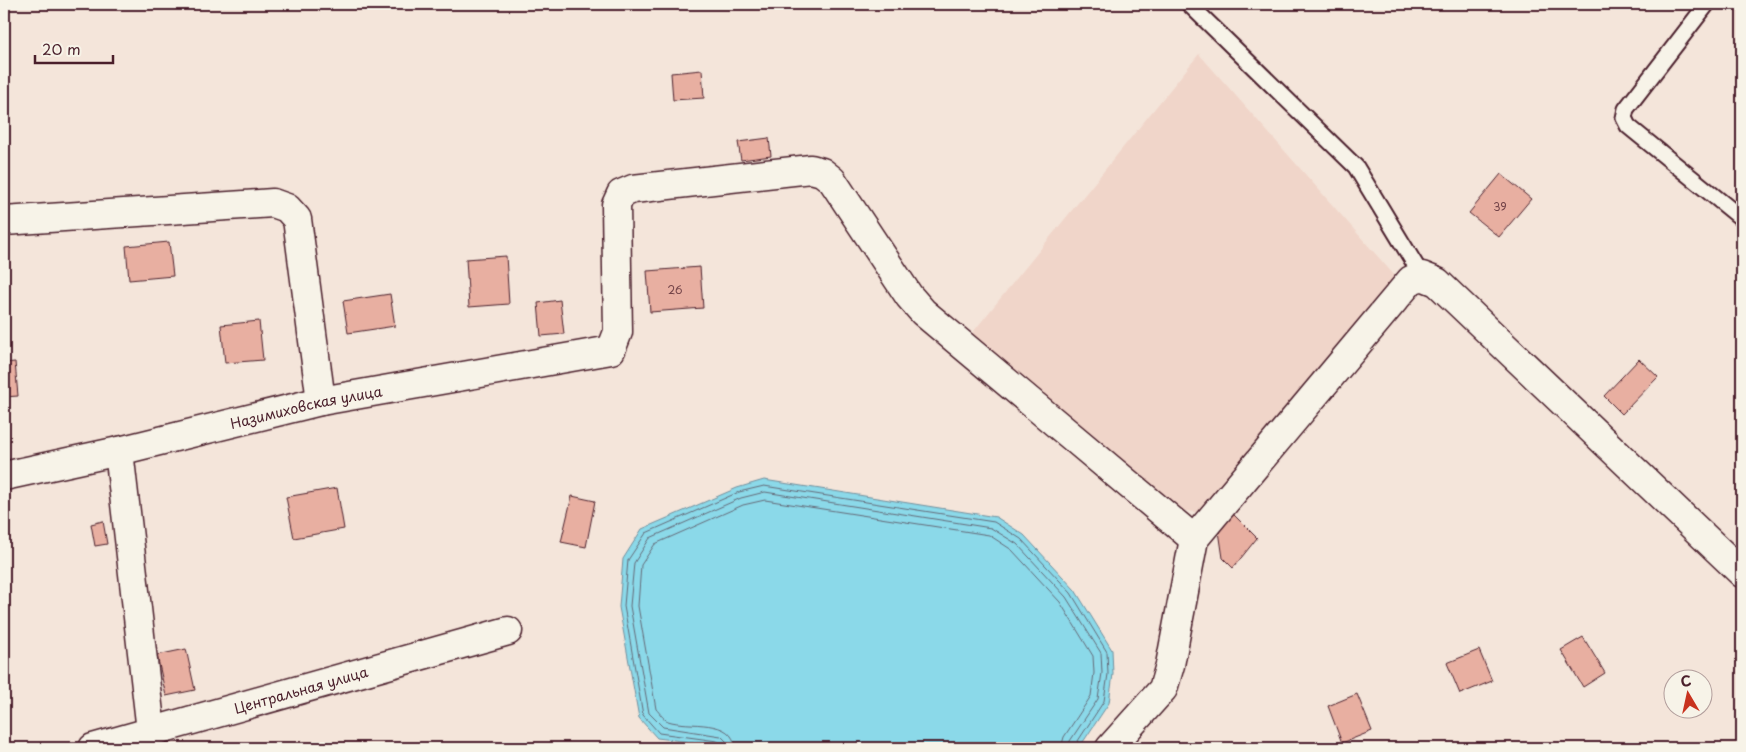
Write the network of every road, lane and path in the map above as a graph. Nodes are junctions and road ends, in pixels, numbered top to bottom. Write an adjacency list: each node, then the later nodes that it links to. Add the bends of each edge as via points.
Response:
1 (1189, 4): 5 (lane, via 1356,167)
2 (1707, 4): 3 (lane, via 1626,109 1624,118 1628,126)
3 (1741, 218)
4 (4, 221): 6 (street, via 273,203 287,208 296,219)
5 (1422, 276): 9 (street, via 1411,280); 10 (street, via 1436,282)
6 (321, 400): 7 (street, Назимиховская улица); 9 (street, Назимиховская улица, via 611,350 618,332 616,205 621,194 633,189 811,169 832,180 923,312)
7 (119, 451): 8 (street, Назимиховская улица); 12 (street)
8 (4, 476)
9 (1194, 539): 14 (street, via 1163,689)
10 (1742, 573)
11 (508, 631): 12 (street, Центральная улица)
12 (150, 732): 13 (street, Центральная улица)
13 (93, 748)
14 (1110, 748)

